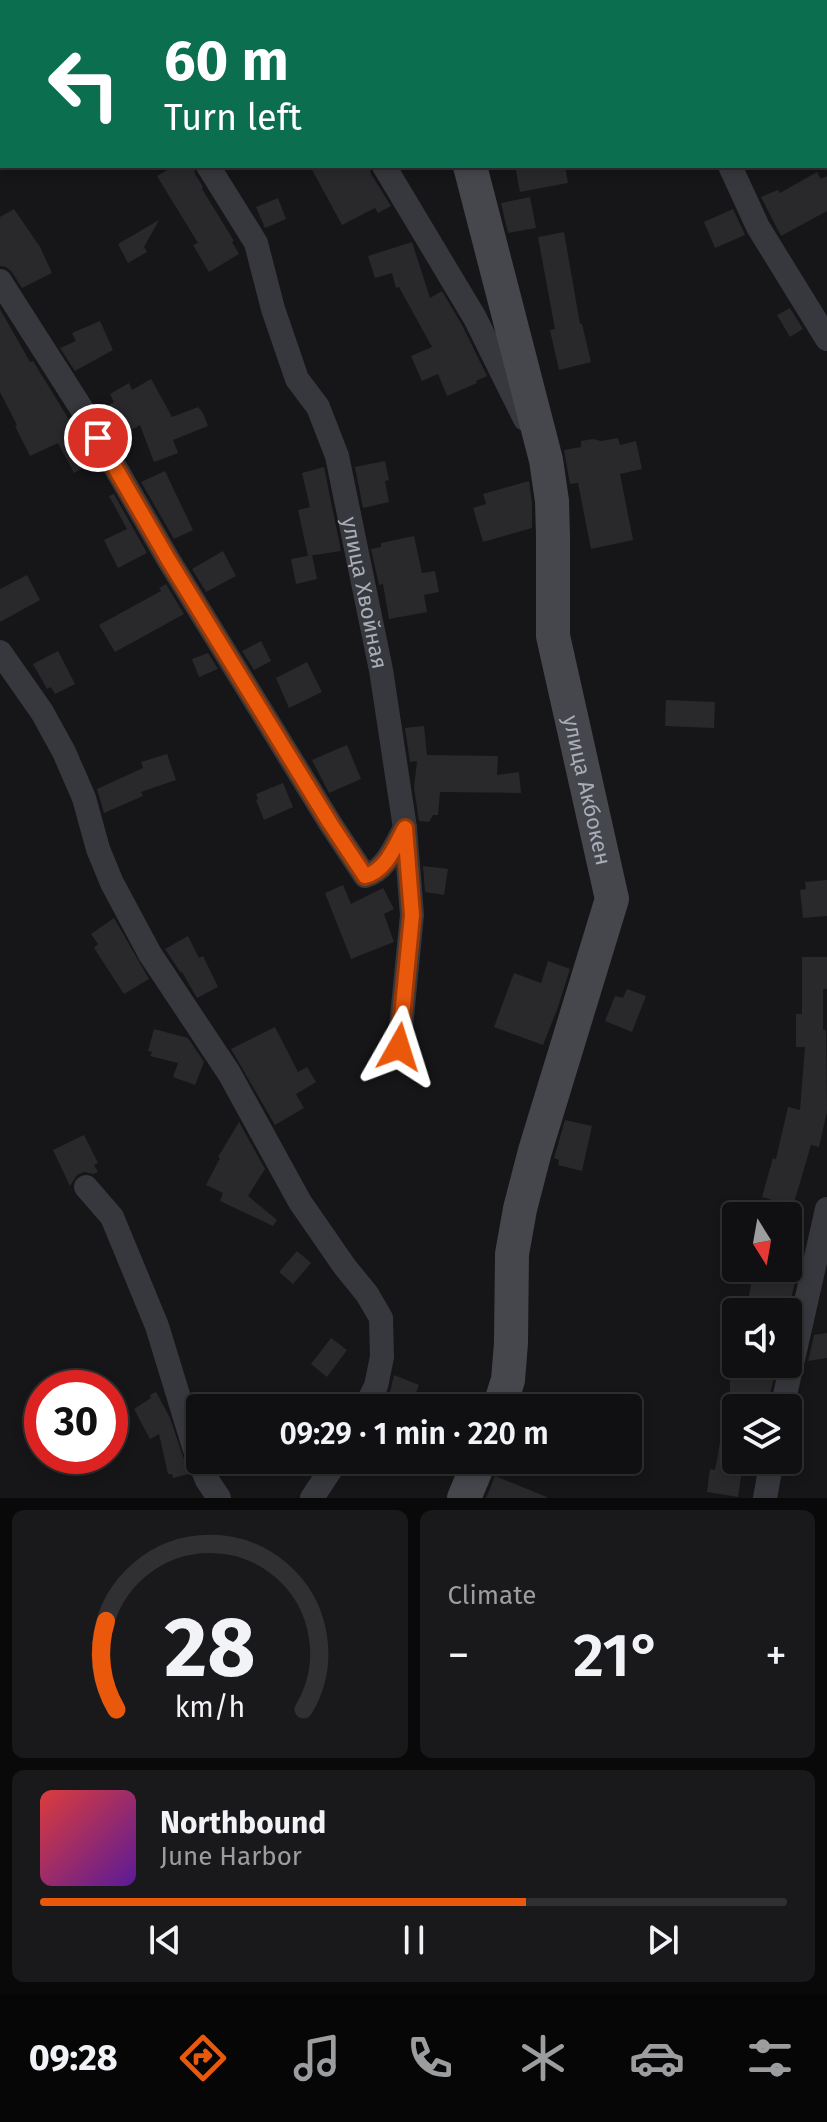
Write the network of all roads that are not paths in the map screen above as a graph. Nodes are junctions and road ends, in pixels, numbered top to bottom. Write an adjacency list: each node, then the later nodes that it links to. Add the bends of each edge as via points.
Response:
1 (209, 168): 9 (street, улица Хвойная, via 256,243 297,379 318,407 337,456 381,670)
2 (385, 168): 7 (street, via 475,318)
3 (471, 168): 7 (street, улица Акбокен)
4 (731, 168): 6 (street, via 758,227)
5 (0, 281): 9 (street, via 365,876 376,873)
6 (825, 331)
7 (546, 460): 14 (street, улица Акбокен, via 552,501 553,636 612,899 520,1209)
8 (0, 652): 13 (street, via 64,752 112,883 150,954 229,1073 300,1202 381,1318 382,1357)
9 (405, 828): 10 (street, улица Хвойная, via 412,915)
10 (399, 1047)
11 (86, 1187): 19 (street, via 112,1217 157,1326 194,1447)
12 (827, 1209): 15 (street)
13 (372, 1394)
14 (504, 1394)
15 (785, 1394)
16 (328, 1474): 20 (street)
17 (474, 1474): 21 (street)
18 (769, 1474): 22 (street)
19 (219, 1498)
20 (312, 1498)
21 (464, 1498)
22 (765, 1498)

